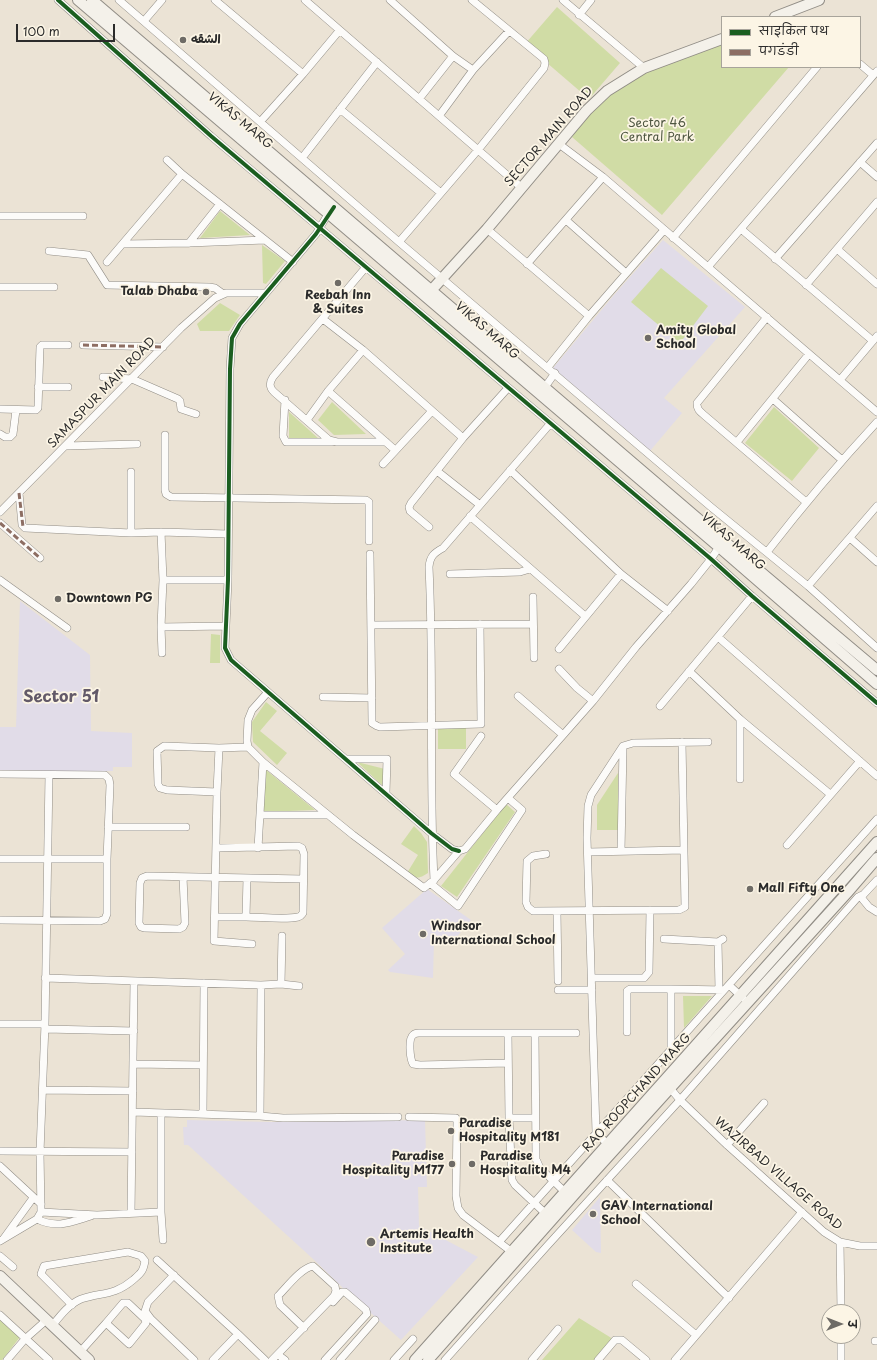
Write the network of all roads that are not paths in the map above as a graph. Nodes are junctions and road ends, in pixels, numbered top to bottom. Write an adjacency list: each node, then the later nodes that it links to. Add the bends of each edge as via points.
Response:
1 (58, 0): 48 (street, via 210,136)
2 (78, 0): 44 (main road, VIKAS MARG)
3 (92, 0): 44 (main road, VIKAS MARG)
4 (119, 0): 15 (street)
5 (162, 0): 15 (street)
6 (215, 0): 26 (street)
7 (305, 0): 17 (street)
8 (390, 0): 19 (street)
9 (472, 0): 16 (street)
10 (563, 0): 13 (street)
11 (591, 0): 13 (street)
12 (820, 0): 14 (main road)
13 (579, 15): 22 (street)
14 (778, 16)
15 (144, 21): 30 (street)
16 (508, 30): 24 (street); 33 (street, via 544,59 544,68)
17 (339, 31): 20 (street); 26 (street)
18 (721, 39): 22 (main road, SECTOR MAIN ROAD)
19 (453, 56): 24 (street); 27 (street)
20 (377, 62): 27 (street); 28 (street)
21 (861, 65): 25 (street)
22 (644, 68): 32 (main road, SECTOR MAIN ROAD, via 607,91 587,110)
23 (817, 68): 52 (street)
24 (473, 70): 29 (street)
25 (875, 73): 50 (street)
26 (303, 74): 30 (street)
27 (419, 98): 29 (street)
28 (340, 109): 34 (street); 41 (street)
29 (439, 116): 33 (street)
30 (260, 122): 34 (street)
31 (877, 143): 36 (street)
32 (559, 144): 38 (street); 40 (main road, SECTOR MAIN ROAD)
33 (478, 150): 40 (street); 41 (street)
34 (302, 158): 54 (street)
35 (167, 160): 37 (street)
36 (860, 162): 39 (street); 59 (street)
37 (182, 174): 43 (street); 56 (street)
38 (603, 177): 47 (street); 51 (street)
39 (877, 177)
40 (522, 188): 49 (main road, SECTOR MAIN ROAD)
41 (441, 193): 54 (street)
42 (877, 202): 57 (street)
43 (220, 204): 53 (street); 55 (street)
44 (331, 210): 48 (street); 73 (main road, VIKAS MARG)
45 (0, 216): 46 (street)
46 (83, 216)
47 (566, 220): 62 (street); 65 (street)
48 (320, 228): 61 (street); 63 (street)
49 (487, 229): 62 (street); 66 (main road, SECTOR MAIN ROAD)
50 (741, 229): 59 (street); 64 (street)
51 (664, 230): 52 (street); 65 (street)
52 (673, 238): 64 (street)
53 (265, 240): 55 (street); 61 (street)
54 (399, 242): 66 (street)
55 (188, 243): 56 (street)
56 (123, 244): 60 (street)
57 (837, 249): 67 (street); 68 (street)
58 (49, 251): 71 (street, via 88,255 107,285 209,287)
59 (775, 258): 68 (street)
60 (107, 262)
61 (293, 262): 72 (street)
62 (527, 264): 74 (street)
63 (366, 267): 76 (street); 91 (street)
64 (708, 267): 75 (street)
65 (626, 273): 74 (street)
66 (442, 278): 73 (main road, SECTOR MAIN ROAD); 83 (street)
67 (877, 284)
68 (806, 285): 77 (street)
69 (54, 286): 70 (street)
70 (0, 287)
71 (222, 293): 72 (street); 80 (street, SAMASPUR MAIN ROAD)
72 (266, 293): 118 (street, via 240,324 232,338)
73 (429, 293): 90 (main road, VIKAS MARG); 131 (main road, VIKAS MARG)
74 (589, 316): 83 (street)
75 (767, 317): 82 (street); 108 (street, via 697,402 699,412)
76 (323, 319): 81 (street); 94 (street, via 270,381 270,388)
77 (875, 339): 87 (street)
78 (68, 345): 88 (street, via 40,347)
79 (83, 345): 80 (street)
80 (162, 347): 86 (street, SAMASPUR MAIN ROAD)
81 (363, 350): 92 (street); 97 (street)
82 (809, 354): 87 (street); 93 (street)
83 (548, 367): 84 (street)
84 (555, 373): 90 (street); 132 (street)
85 (103, 377): 86 (street)
86 (132, 379): 99 (street, via 178,399 181,409); 110 (street, SAMASPUR MAIN ROAD)
87 (840, 380): 98 (street)
88 (38, 387): 89 (street); 96 (street, via 38,408)
89 (68, 387)
90 (545, 387): 131 (main road, VIKAS MARG)
91 (508, 388): 102 (street); 105 (street)
92 (328, 391): 100 (street); 107 (street)
93 (773, 399): 108 (street); 112 (street)
94 (285, 400): 100 (street); 106 (street, via 283,436 286,442)
95 (0, 409): 96 (street)
96 (16, 410): 103 (street, via 13,434 10,437)
97 (432, 411): 105 (street); 111 (street)
98 (877, 411)
99 (196, 414)
100 (307, 420): 106 (street)
101 (877, 422): 112 (street)
102 (550, 424): 114 (street); 135 (street)
103 (0, 434)
104 (165, 435): 118 (street, via 166,494 172,497)
105 (463, 438): 115 (street)
106 (333, 442): 107 (street)
107 (386, 442): 111 (street)
108 (737, 442): 119 (street)
109 (137, 444): 110 (street)
110 (66, 446): 117 (street, SAMASPUR MAIN ROAD)
111 (395, 450): 113 (street)
112 (842, 460): 119 (street)
113 (383, 464)
114 (510, 470): 120 (street); 139 (street)
115 (437, 471): 120 (street); 125 (street, via 409,507 410,511)
116 (131, 472): 127 (street)
117 (19, 493): 122 (street, SAMASPUR MAIN ROAD); 127 (street, via 22,525 25,528)
118 (228, 499): 128 (street); 130 (street, via 366,500 369,502)
119 (806, 502): 132 (street)
120 (480, 505): 123 (street)
121 (877, 506): 129 (street)
122 (0, 512)
123 (470, 516): 137 (street); 148 (street, via 443,548 432,554 430,559)
124 (0, 523): 134 (street)
125 (429, 527)
126 (161, 532): 127 (street); 128 (street); 141 (street)
127 (131, 533)
128 (228, 534): 142 (street)
129 (850, 538): 136 (street); 143 (street)
130 (369, 542)
131 (721, 544): 135 (street); 161 (main road, VIKAS MARG); 163 (main road, VIKAS MARG)
132 (767, 552): 143 (street)
133 (370, 554): 151 (street)
134 (40, 558)
135 (711, 559): 144 (street); 146 (street)
136 (877, 562)
137 (530, 569): 138 (street, via 520,572); 147 (street)
138 (450, 574)
139 (621, 574): 146 (street); 147 (street)
140 (0, 580): 154 (street)
141 (162, 580): 142 (street); 153 (street)
142 (228, 580): 152 (street)
143 (808, 586): 156 (street)
144 (752, 596): 155 (street); 169 (street)
145 (533, 597): 150 (street)
146 (668, 611): 168 (street)
147 (585, 616): 157 (street)
148 (432, 624): 149 (street); 151 (street); 172 (street)
149 (480, 624): 150 (street); 172 (street, via 481,724)
150 (533, 624): 159 (street)
151 (371, 625): 167 (street)
152 (226, 626): 153 (street); 164 (street, via 227,654)
153 (161, 627): 158 (street)
154 (67, 628)
155 (718, 637): 162 (street); 181 (street)
156 (877, 648)
157 (559, 649)
158 (162, 653)
159 (534, 658)
160 (560, 669): 168 (street)
161 (877, 670)
162 (689, 672): 170 (street); 171 (street)
163 (877, 684)
164 (268, 692): 178 (street, via 249,714); 180 (street)
165 (518, 696): 173 (street)
166 (323, 697): 167 (street)
167 (372, 698): 172 (street, via 372,723 377,726)
168 (592, 701): 173 (street)
169 (877, 703)
170 (660, 706)
171 (740, 719): 186 (street); 189 (street)
172 (432, 725): 197 (street)
173 (563, 735): 190 (street)
174 (481, 736): 191 (street, via 454,774)
175 (682, 742): 176 (street); 177 (street, via 633,743); 202 (street)
176 (708, 742)
177 (623, 746): 204 (street); 205 (street, via 588,801)
178 (248, 747): 179 (street); 182 (street)
179 (219, 748): 187 (street); 187 (street, via 164,746 157,751 160,788)
180 (346, 759): 188 (street); 188 (street, via 387,759)
181 (860, 761): 185 (street); 189 (street)
182 (263, 762): 192 (street); 193 (street)
183 (0, 774): 184 (street)
184 (49, 775): 195 (street, via 105,775 109,778); 209 (street)
185 (877, 776)
186 (740, 779)
187 (217, 792): 200 (street)
188 (386, 793): 197 (street)
189 (830, 794): 199 (street)
190 (508, 798): 191 (street); 216 (street, via 522,810 458,906)
191 (497, 810): 203 (street, via 465,849)
192 (328, 815): 193 (street); 216 (street, via 424,888)
193 (260, 816): 201 (street)
194 (877, 819): 238 (street, via 829,869)
195 (108, 827): 196 (street); 210 (street)
196 (186, 827)
197 (431, 832): 203 (street, via 452,849); 216 (street)
198 (877, 842): 242 (main road, RAO ROOPCHAND MARG)
199 (787, 845)
200 (216, 848): 201 (street); 212 (street)
201 (258, 848): 214 (street, via 302,848)
202 (684, 850): 204 (street); 219 (street, via 684,907 679,910)
203 (459, 851): 216 (street)
204 (621, 851): 205 (street)
205 (588, 852): 221 (street)
206 (546, 854): 220 (street, via 533,856 527,861 526,902 533,911)
207 (877, 858): 217 (main road, RAO ROOPCHAND MARG)
208 (0, 859): 209 (street)
209 (48, 859): 210 (street); 226 (street)
210 (107, 860): 226 (street, via 105,919)
211 (183, 877): 211 (street, via 183,928 141,926 138,923 142,878); 212 (street)
212 (215, 877): 213 (street); 223 (street)
213 (247, 878): 214 (street); 224 (street)
214 (303, 878): 224 (street, via 301,916)
215 (877, 880): 218 (street)
216 (432, 882)
217 (847, 893): 218 (street); 242 (main road, RAO ROOPCHAND MARG)
218 (859, 897): 222 (street); 257 (street)
219 (650, 910): 221 (street); 231 (street, via 647,976)
220 (557, 911): 221 (street); 233 (street)
221 (590, 911): 231 (street)
222 (877, 912)
223 (214, 917): 224 (street); 229 (street, via 214,941)
224 (246, 917)
225 (0, 920): 226 (street)
226 (46, 920): 230 (street)
227 (282, 936): 235 (street)
228 (664, 939): 238 (street, via 720,940)
229 (252, 944)
230 (45, 978): 232 (street); 244 (street)
231 (592, 978): 241 (street)
232 (134, 981): 234 (street); 245 (street)
233 (558, 981)
234 (204, 983): 236 (street); 253 (street)
235 (281, 984): 236 (street); 237 (street)
236 (261, 985): 262 (street)
237 (299, 986)
238 (724, 988): 239 (street); 242 (street); 250 (street)
239 (671, 989): 246 (street, via 627,991); 250 (street)
240 (558, 990): 241 (street)
241 (592, 990): 267 (street)
242 (744, 999): 254 (main road, RAO ROOPCHAND MARG); 268 (main road, RAO ROOPCHAND MARG)
243 (0, 1024): 244 (street, via 32,1023)
244 (45, 1027): 245 (street); 255 (street)
245 (134, 1031): 252 (street)
246 (627, 1032)
247 (508, 1033): 248 (street); 251 (street); 251 (street, via 419,1033 410,1039 413,1064)
248 (535, 1033): 249 (street); 266 (street)
249 (576, 1033)
250 (671, 1049): 267 (street)
251 (508, 1063): 265 (street)
252 (133, 1064): 253 (street); 256 (street)
253 (203, 1065): 261 (street)
254 (670, 1088): 257 (street, WAZIRBAD VILLAGE ROAD); 276 (main road, RAO ROOPCHAND MARG)
255 (43, 1090): 256 (street); 271 (street)
256 (133, 1091): 259 (street)
257 (680, 1100): 269 (street, WAZIRBAD VILLAGE ROAD); 274 (street)
258 (764, 1103): 269 (street)
259 (133, 1112): 260 (street); 272 (street)
260 (161, 1113): 261 (street); 281 (street)
261 (204, 1114): 262 (street)
262 (260, 1116): 263 (street)
263 (398, 1117)
264 (409, 1117): 289 (street, via 456,1118 458,1208 462,1215)
265 (508, 1118): 266 (street); 278 (street, via 512,1180)
266 (535, 1118): 275 (street, via 536,1159 540,1168)
267 (596, 1132): 268 (street); 275 (street)
268 (608, 1145): 276 (main road, RAO ROOPCHAND MARG)
269 (727, 1145): 282 (street, WAZIRBAD VILLAGE ROAD)
270 (0, 1151): 271 (street)
271 (40, 1152): 272 (street); 279 (street)
272 (132, 1152): 283 (street)
273 (0, 1166): 277 (street)
274 (607, 1180): 300 (street); 329 (street)
275 (553, 1182): 276 (street); 278 (street)
276 (568, 1195): 284 (main road, RAO ROOPCHAND MARG); 328 (main road, RAO ROOPCHAND MARG)
277 (33, 1198): 279 (street); 288 (street)
278 (534, 1203): 284 (street); 289 (street)
279 (41, 1204): 280 (street)
280 (41, 1212): 285 (street); 286 (street)
281 (161, 1212): 283 (street); 287 (street)
282 (802, 1212): 290 (street, WAZIRBAD VILLAGE ROAD, via 824,1232); 300 (street)
283 (131, 1213): 285 (street)
284 (546, 1214): 292 (main road, RAO ROOPCHAND MARG)
285 (97, 1215): 286 (street, via 55,1224)
286 (37, 1219): 288 (street)
287 (163, 1240)
288 (1, 1241)
289 (499, 1242): 292 (street)
290 (840, 1242): 291 (street); 301 (street, WAZIRBAD VILLAGE ROAD)
291 (877, 1246)
292 (512, 1252): 327 (main road, RAO ROOPCHAND MARG)
293 (0, 1256): 295 (street)
294 (157, 1260): 296 (street)
295 (14, 1268)
296 (174, 1275): 310 (street); 320 (street, via 148,1302 145,1311)
297 (0, 1276): 307 (main road)
298 (636, 1284): 311 (street)
299 (0, 1286): 306 (main road)
300 (729, 1298): 311 (street)
301 (841, 1304)
302 (72, 1305): 302 (street, via 41,1274 44,1266 128,1252 141,1256 145,1261 143,1272 125,1287 81,1299); 307 (street)
303 (0, 1315): 312 (street)
304 (375, 1320): 325 (street)
305 (106, 1323): 305 (street, via 129,1344 146,1323 145,1319 125,1302); 315 (street)
306 (42, 1324): 312 (street); 315 (main road)
307 (52, 1326): 315 (main road)
308 (304, 1328): 308 (street, via 280,1305 278,1296 302,1271 313,1266 335,1286 336,1291); 323 (street)
309 (558, 1330): 330 (street)
310 (238, 1334): 321 (street); 322 (street)
311 (696, 1335): 333 (street)
312 (25, 1338): 317 (street); 318 (street)
313 (413, 1339): 326 (street)
314 (841, 1344): 334 (street)
315 (80, 1356): 319 (main road)
316 (281, 1359): 324 (street, via 342,1292 345,1292 366,1310 366,1314)
317 (7, 1360)
318 (49, 1360)
319 (89, 1360)
320 (194, 1360)
321 (213, 1360)
322 (265, 1360)
323 (272, 1360)
324 (325, 1360)
325 (340, 1360)
326 (394, 1360)
327 (415, 1360)
328 (428, 1360)
329 (445, 1360)
330 (532, 1360)
331 (598, 1360): 332 (street, via 615,1340 619,1340)
332 (646, 1360)
333 (674, 1360)
334 (841, 1360)

